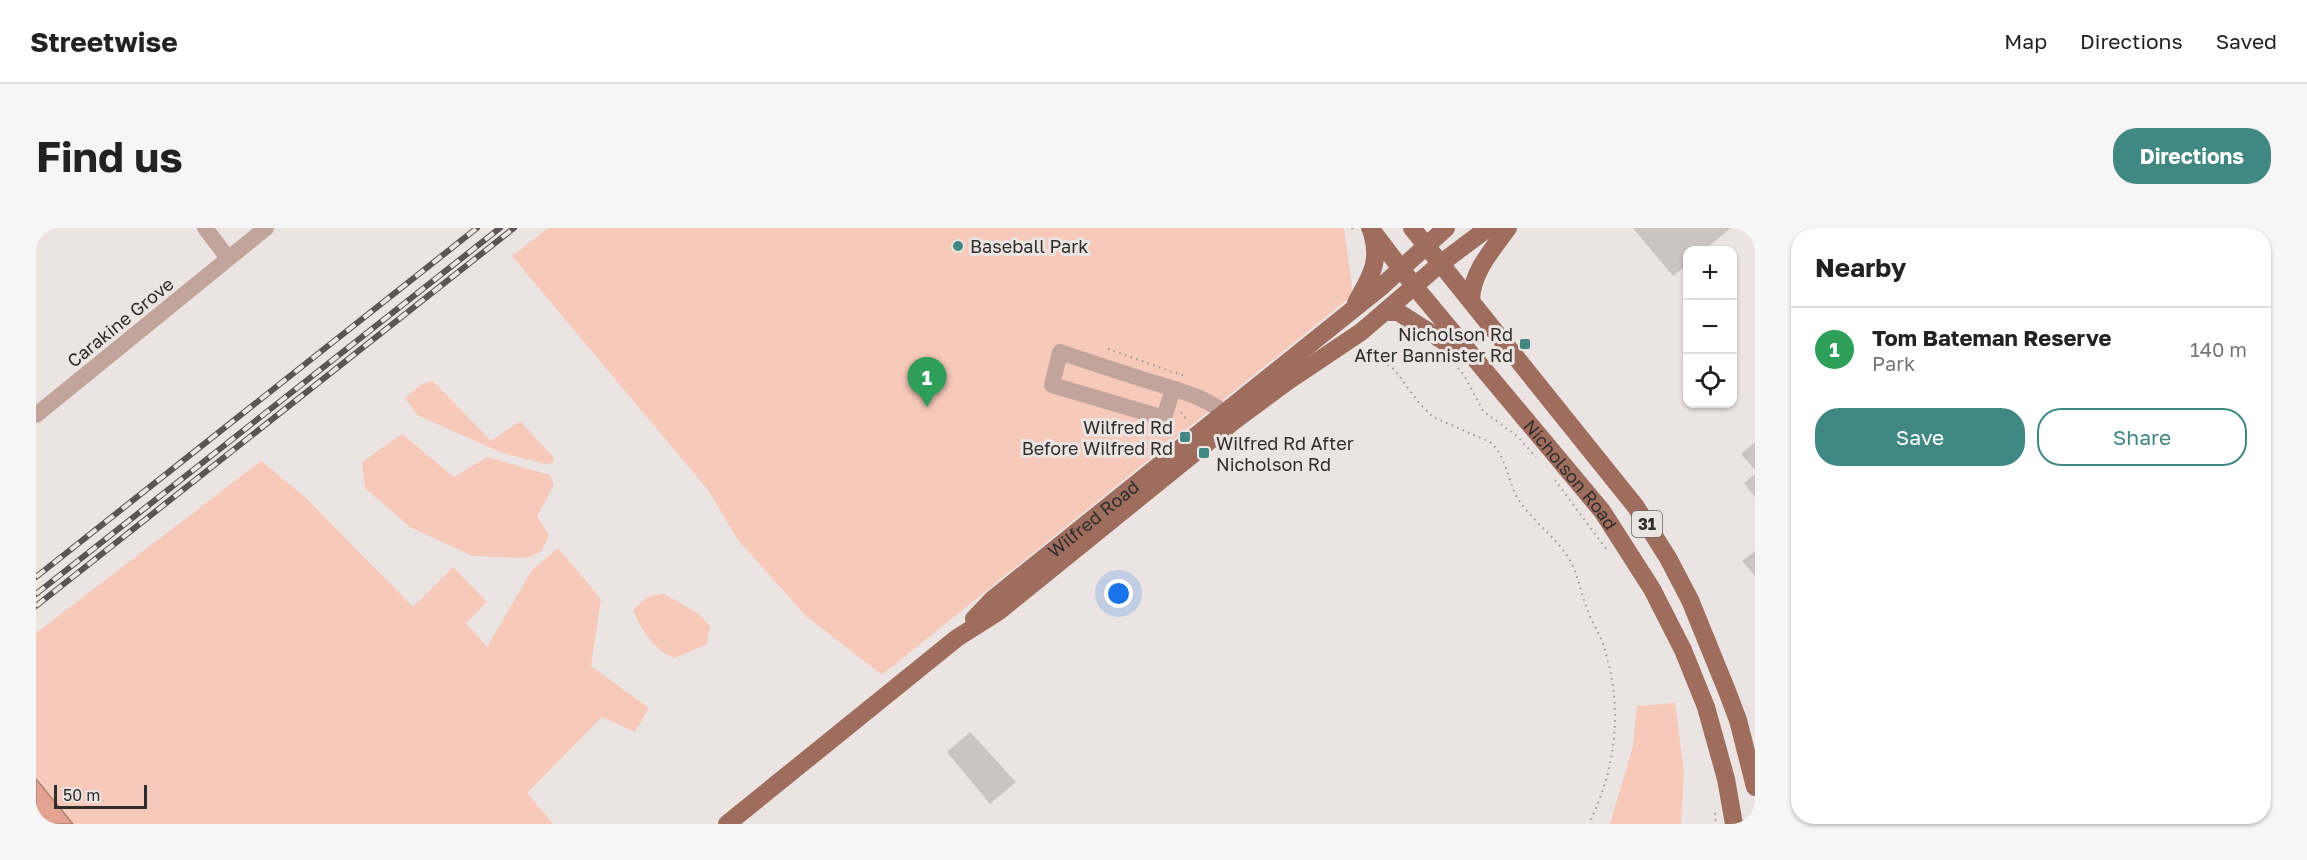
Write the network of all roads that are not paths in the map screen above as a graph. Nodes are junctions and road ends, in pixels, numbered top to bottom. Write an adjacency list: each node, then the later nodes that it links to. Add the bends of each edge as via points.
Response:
1 (205, 228): 9 (street)
2 (266, 228): 9 (street, Carakine Grove)
3 (1370, 228): 11 (main road, Nicholson Road / 31); 14 (main road, via 1376,247 1373,272)
4 (1412, 228): 8 (main road, Nicholson Road / 31)
5 (1446, 228): 8 (main road, Wilfred Road)
6 (1488, 228): 10 (main road, Wilfred Road)
7 (1508, 228): 13 (main road, via 1483,261)
8 (1425, 246): 10 (main road, Nicholson Road / 31); 11 (main road, Wilfred Road)
9 (228, 258): 18 (street, Carakine Grove)
10 (1440, 264): 12 (main road, Wilfred Road); 13 (main road, Nicholson Road / 31)
11 (1401, 269): 12 (main road, Nicholson Road / 31); 14 (main road, Wilfred Road)
12 (1415, 287): 15 (main road, Wilfred Road); 16 (main road, Nicholson Road / 31)
13 (1471, 300): 20 (main road, Nicholson Road / 31, via 1636,507 1668,558 1690,600 1727,691)
14 (1352, 310): 19 (main road, Wilfred Road)
15 (1386, 312): 16 (main road, via 1398,312); 19 (main road, Wilfred Road)
16 (1479, 364): 22 (main road, Nicholson Road / 31, via 1602,511 1652,589 1706,707)
17 (1173, 388): 17 (street, via 1060,352 1052,384 1164,418); 19 (street, via 1199,397)
18 (36, 416)
19 (1230, 417): 21 (main road, Wilfred Road, via 998,612 957,638)
20 (1755, 787)
21 (727, 824)
22 (1734, 824)

